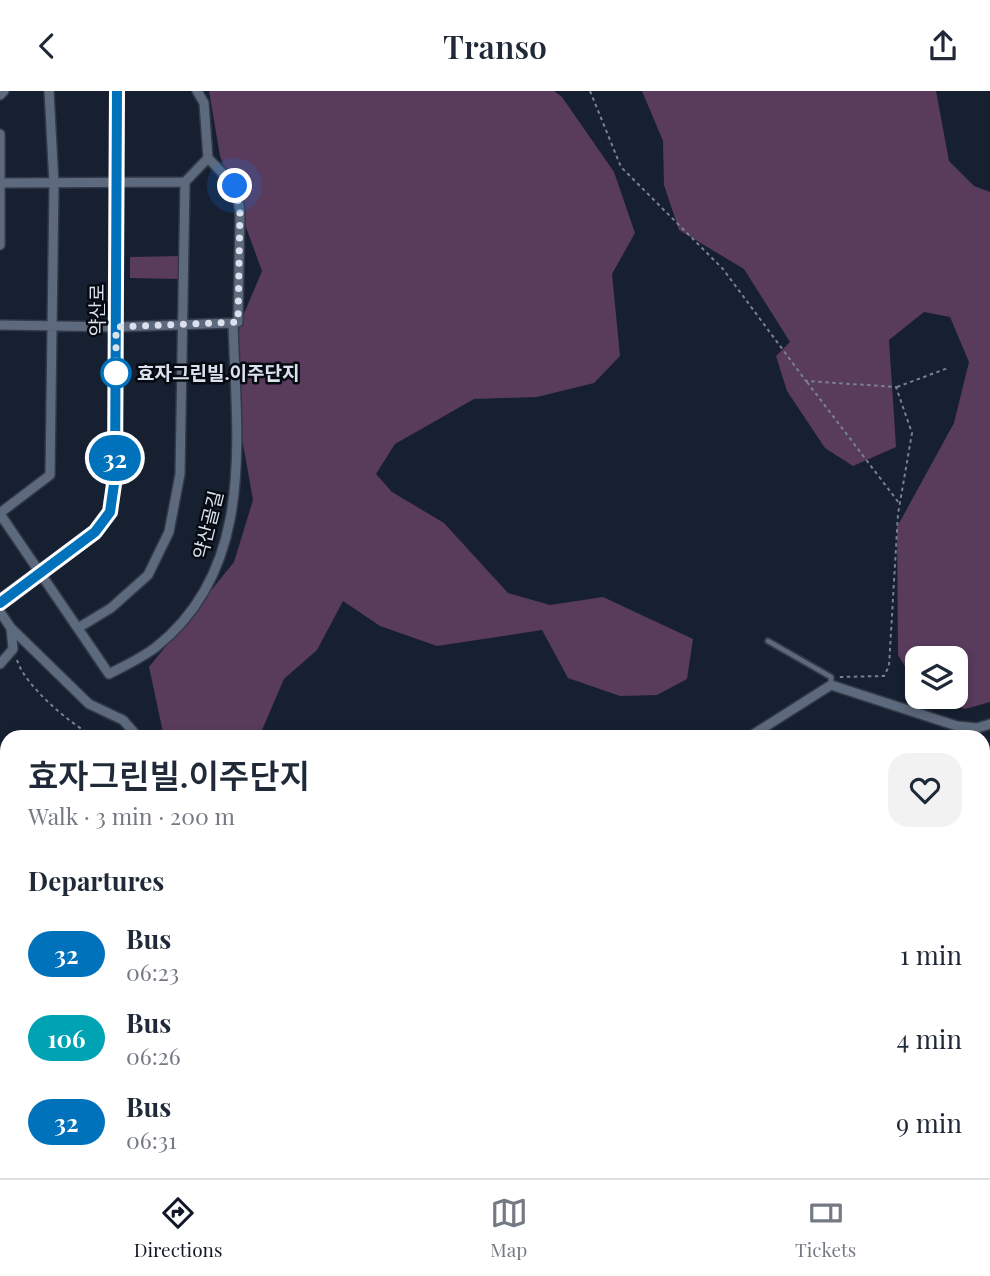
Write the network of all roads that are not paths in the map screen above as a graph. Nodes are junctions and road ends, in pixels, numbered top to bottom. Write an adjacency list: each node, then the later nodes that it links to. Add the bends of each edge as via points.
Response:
1 (4, 91): 5 (street)
2 (49, 91): 11 (street)
3 (117, 91): 8 (street, 약산로)
4 (197, 91): 7 (street, via 204,103)
5 (0, 95)
6 (0, 134): 10 (street)
7 (208, 158): 9 (street); 13 (street, 약산골길, via 235,186 240,211 238,322)
8 (117, 181): 9 (street); 11 (street); 17 (street, 약산로)
9 (185, 182): 16 (street, 약산골길)
10 (1, 183): 11 (street); 12 (street)
11 (54, 184): 15 (street)
12 (0, 245)
13 (233, 323): 16 (street); 23 (street, 약산골길, via 235,502 212,576 171,634 109,674)
14 (0, 324): 15 (street)
15 (52, 325): 17 (street); 18 (street, via 50,475)
16 (181, 325): 17 (street); 23 (street, 약산골길, via 180,474 169,532 148,575 111,608)
17 (116, 327): 19 (street, 약산로, via 115,477 110,512 80,547)
18 (0, 513): 19 (street, 약산골길)
19 (42, 573): 20 (street, 약산로); 23 (street, 약산골길)
20 (0, 603)
21 (0, 611): 22 (street)
22 (11, 628): 25 (street, via 13,649); 29 (street, via 89,704 123,720)
23 (78, 628)
24 (768, 641): 26 (lane)
25 (0, 664)
26 (831, 681): 28 (street); 30 (street)
27 (990, 724): 28 (street)
28 (957, 726): 31 (lane)
29 (132, 730)
30 (761, 730)
31 (958, 730)

